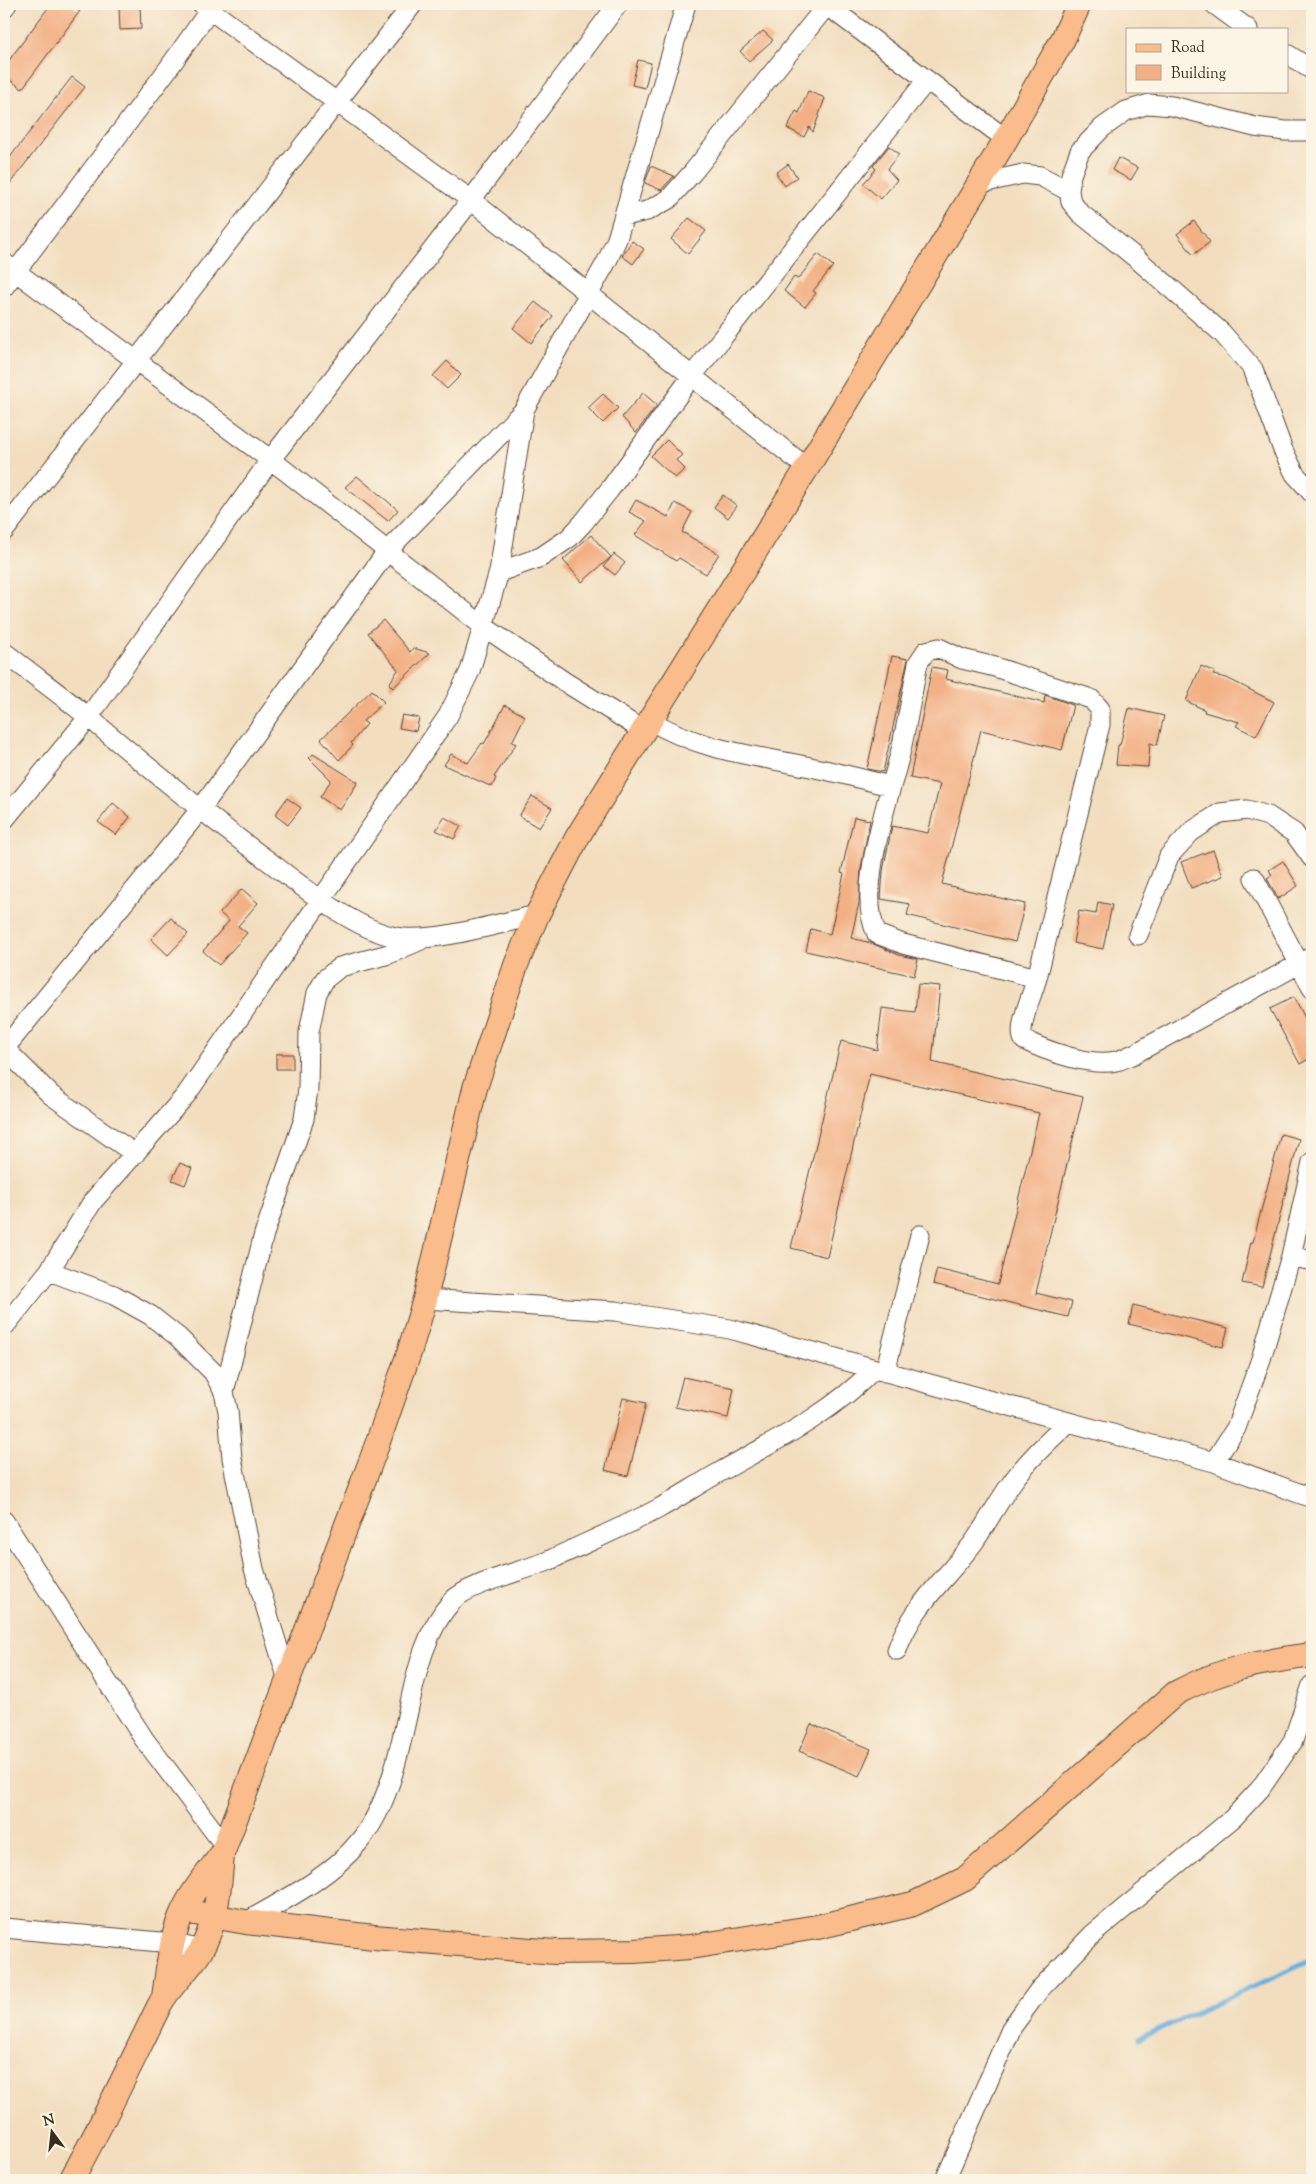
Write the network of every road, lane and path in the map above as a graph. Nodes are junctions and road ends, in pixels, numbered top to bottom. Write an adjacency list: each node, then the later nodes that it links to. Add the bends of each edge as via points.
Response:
1 (7, 4): 9 (street)
2 (413, 4): 14 (street)
3 (618, 4): 19 (street)
4 (686, 4): 20 (street)
5 (1079, 4): 16 (main road, via 1063,39)
6 (1214, 4): 10 (street)
7 (826, 5): 13 (street); 20 (street, via 668,199 648,211)
8 (208, 6): 14 (street); 21 (street, via 168,69)
9 (4, 8)
10 (1247, 28)
11 (1288, 55): 12 (street)
12 (1312, 70)
13 (927, 80): 16 (street); 25 (street)
14 (336, 102): 19 (street); 24 (street)
15 (1312, 131): 18 (street, via 1256,127 1172,106 1149,104 1126,111 1102,128 1080,151)
16 (1006, 139): 17 (main road)
17 (977, 184): 18 (street, via 1023,174 1040,176); 28 (main road)
18 (1069, 190): 29 (street, via 1071,202 1080,213 1222,333 1253,369 1295,474)
19 (471, 200): 23 (street); 27 (street)
20 (624, 216): 23 (street, via 617,239)
21 (10, 268): 22 (street); 24 (street)
22 (4, 287)
23 (589, 294): 25 (street); 26 (street)
24 (137, 361): 27 (street); 30 (street)
25 (692, 376): 28 (street); 32 (street, via 610,489 569,538 541,557)
26 (524, 410): 31 (street); 32 (street)
27 (271, 459): 31 (street); 35 (street)
28 (807, 468): 36 (main road)
29 (1312, 493)
30 (4, 531)
31 (388, 550): 33 (street); 38 (street)
32 (499, 572): 33 (street)
33 (483, 626): 36 (street, via 565,682); 42 (street, via 470,671 448,716)
34 (4, 652): 35 (street)
35 (88, 718): 38 (street); 39 (street)
36 (647, 725): 37 (street, via 684,738); 43 (main road, via 578,836)
37 (890, 786): 47 (street, via 870,884 872,917 877,934 903,944); 47 (street, via 918,663 926,651 939,648 962,659 1091,698 1095,702 1100,709 1100,725)
38 (200, 810): 42 (street); 49 (street)
39 (4, 820)
40 (1312, 858): 44 (street, via 1294,833 1268,816 1247,810 1220,813 1191,832 1169,856)
41 (1254, 878): 46 (street)
42 (320, 900): 45 (street, via 378,931 403,938); 50 (street, via 186,1095)
43 (537, 915): 45 (street); 56 (main road, via 516,965 475,1088)
44 (1138, 935)
45 (431, 936): 59 (street, via 389,954 340,967 325,979 317,993 309,1032 304,1119 264,1234)
46 (1305, 960): 47 (street, via 1134,1054 1106,1062 1085,1061 1024,1040 1020,1028); 48 (street)
47 (1038, 978)
48 (1312, 988)
49 (4, 1049): 50 (street, via 51,1095)
50 (135, 1154): 55 (street, via 93,1201)
51 (1312, 1162): 53 (street)
52 (920, 1236): 58 (street)
53 (1291, 1256): 54 (street); 61 (street, via 1262,1359 1236,1428)
54 (1312, 1261)
55 (49, 1272): 57 (street); 59 (street, via 114,1295 150,1315 203,1360)
56 (425, 1299): 58 (street, via 615,1311 681,1320 730,1329); 66 (main road, via 374,1453)
57 (4, 1327)
58 (879, 1370): 60 (street); 71 (street, via 819,1414 659,1508 545,1562 454,1599 427,1643 415,1677 388,1787 368,1829 358,1844 324,1874)
59 (224, 1392): 66 (street, via 232,1458 254,1569)
60 (1068, 1423): 61 (street); 64 (street, via 1039,1449 1012,1482 974,1542 914,1614)
61 (1214, 1462): 62 (street)
62 (1312, 1498)
63 (4, 1522): 68 (street, via 144,1739)
64 (897, 1650)
65 (1312, 1655): 71 (main road, via 1232,1669 1176,1693 965,1879 913,1904 882,1913 817,1928 746,1939 634,1951 555,1952 483,1947)
66 (288, 1680): 68 (main road)
67 (1312, 1685): 77 (street, via 1293,1742 1260,1790 1233,1818 1093,1934 1039,1990 1012,2027)
68 (224, 1850): 69 (main road); 70 (main road)
69 (183, 1912): 70 (main road); 73 (main road)
70 (213, 1916): 71 (main road); 74 (main road)
71 (246, 1922)
72 (4, 1928): 73 (street)
73 (172, 1943): 74 (street); 75 (main road)
74 (201, 1950): 75 (main road)
75 (164, 1997): 76 (main road)
76 (71, 2180)
77 (945, 2180)

